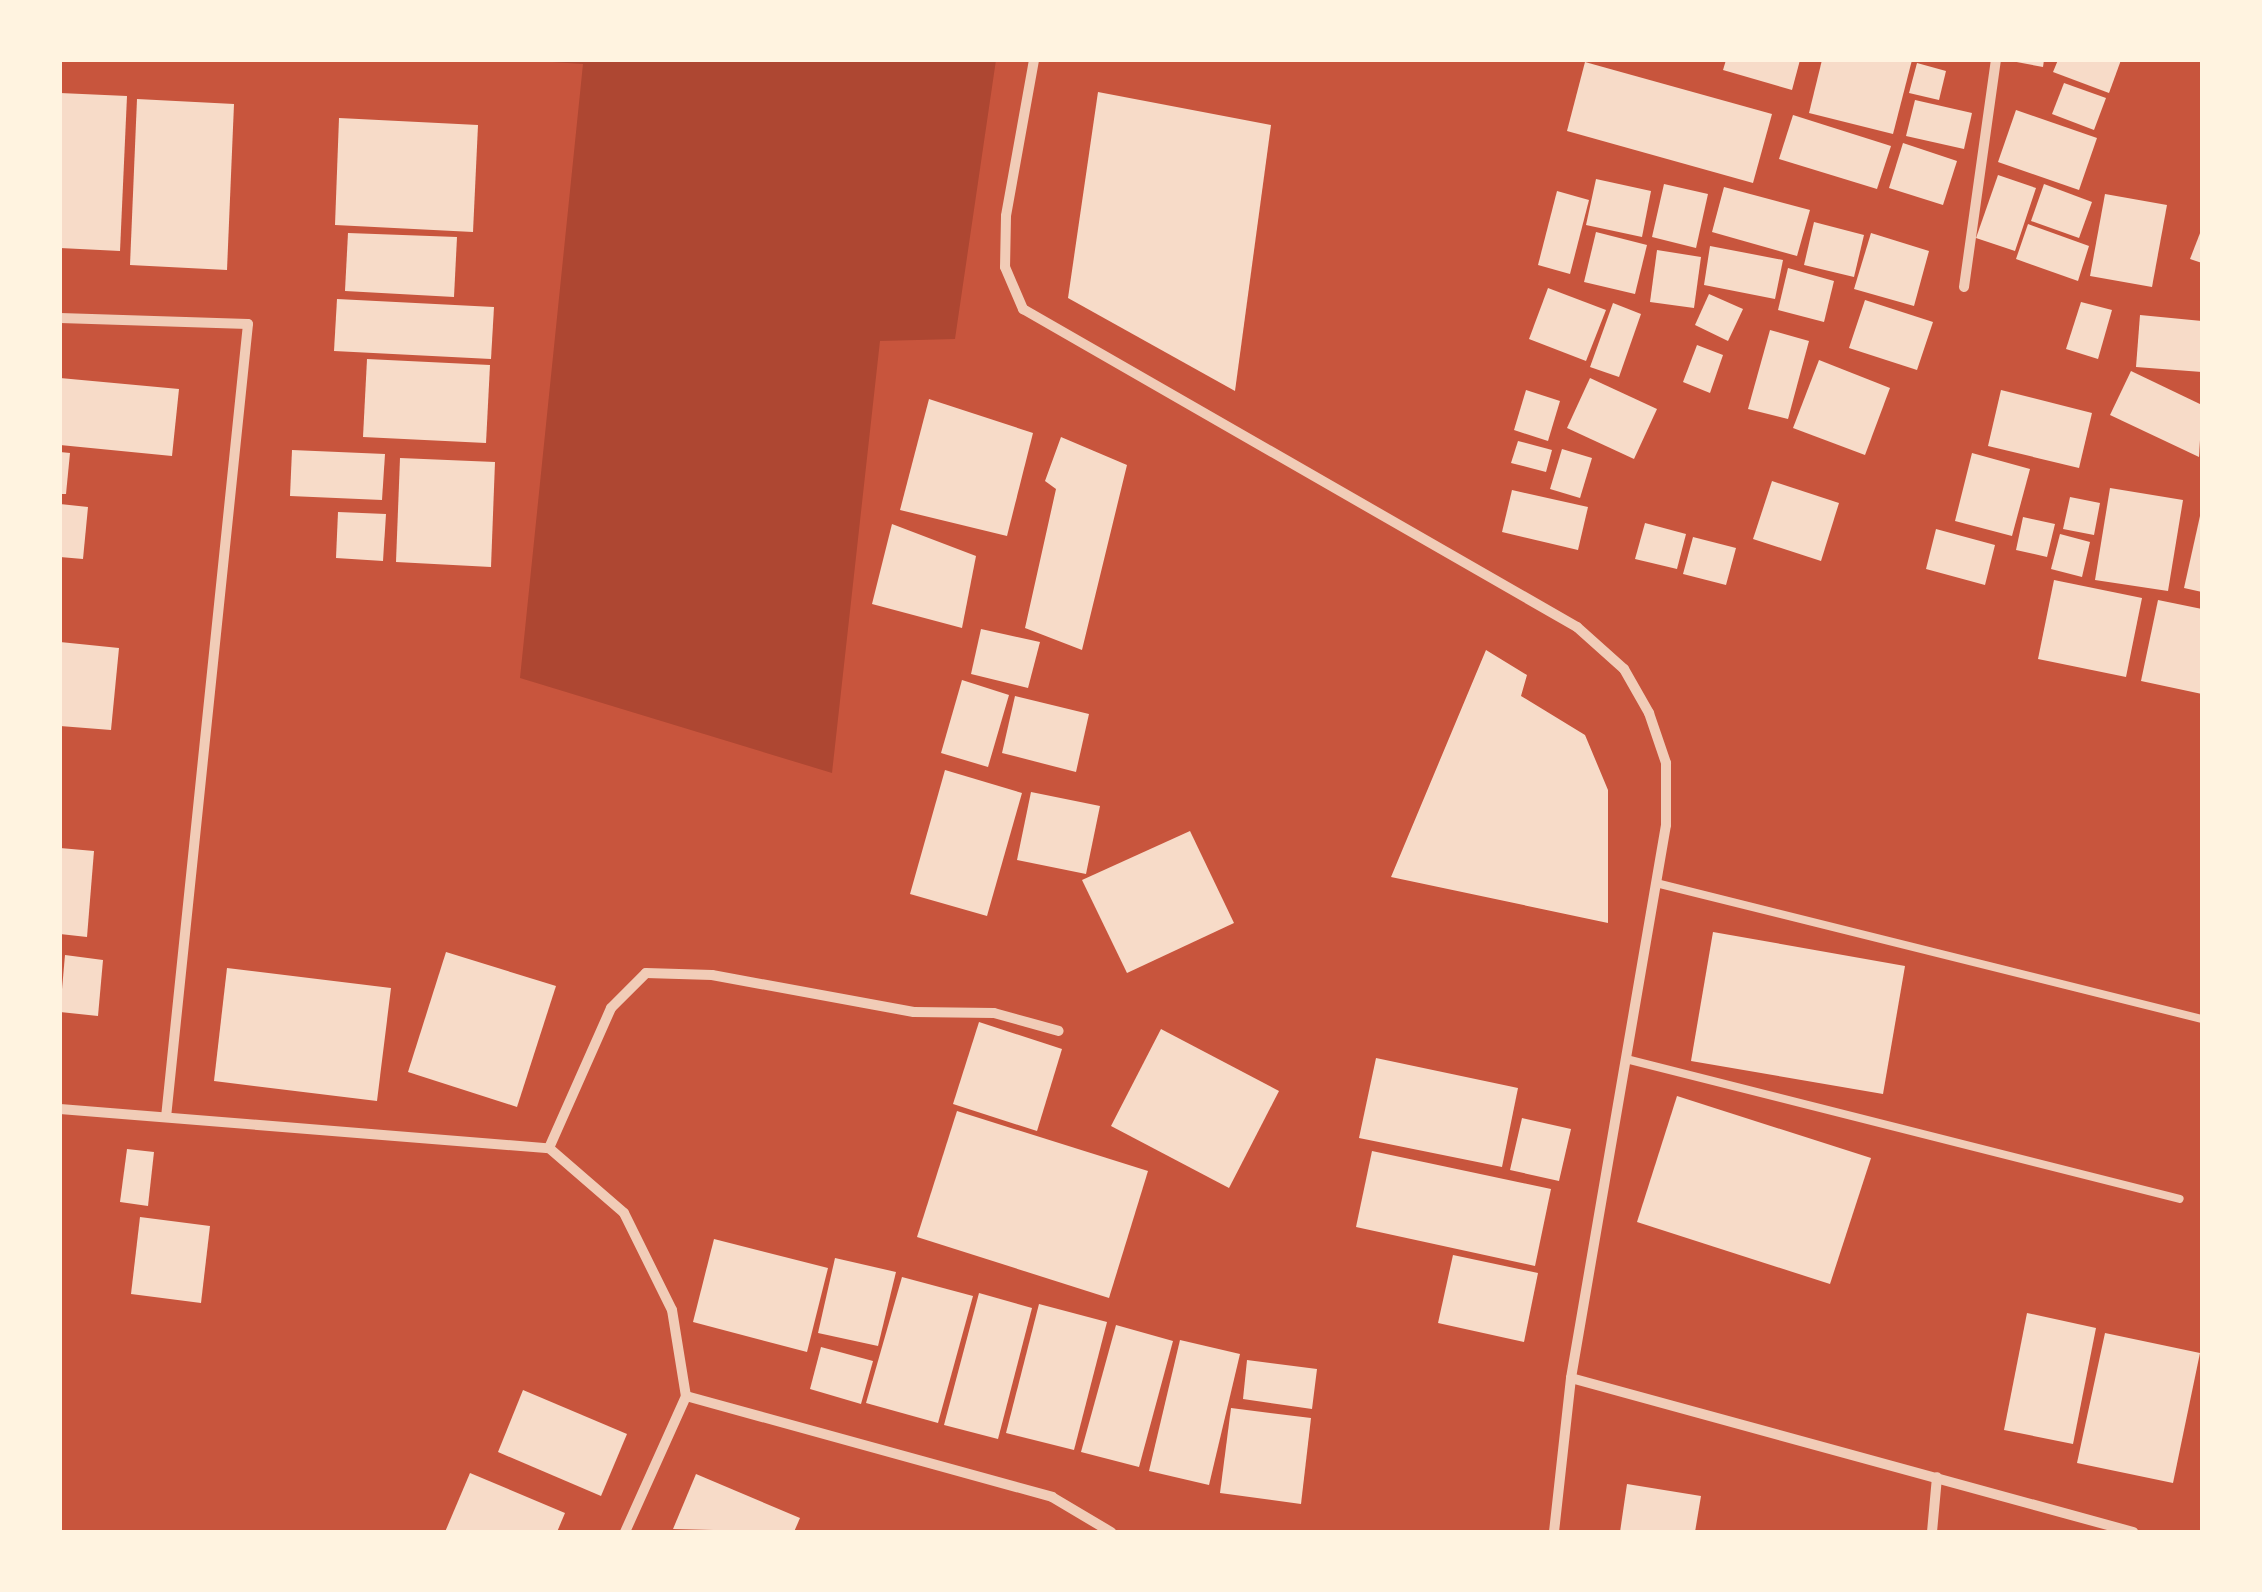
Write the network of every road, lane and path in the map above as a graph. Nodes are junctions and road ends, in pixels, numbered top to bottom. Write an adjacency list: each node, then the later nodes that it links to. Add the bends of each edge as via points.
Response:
1 (1034, 60): 5 (street, via 1006,216 1006,267 1023,309 1578,627 1624,669 1666,763)
2 (1996, 60): 3 (street)
3 (1964, 287)
4 (60, 318): 10 (street, via 248,324)
5 (1656, 883): 6 (lane); 8 (street)
6 (2202, 1019)
7 (1059, 1031): 11 (street, via 994,1013 914,1012 712,975 646,973 612,1008)
8 (1626, 1059): 12 (lane); 13 (street)
9 (60, 1109): 10 (street)
10 (166, 1117): 11 (street)
11 (550, 1148): 14 (street, via 624,1214 672,1310)
12 (2180, 1198)
13 (1571, 1378): 15 (street); 18 (street)
14 (686, 1396): 16 (street); 17 (street, via 1052,1497)
15 (1937, 1477): 19 (street); 20 (street)
16 (625, 1532)
17 (1111, 1532)
18 (1554, 1532)
19 (1932, 1532)
20 (2133, 1532)

